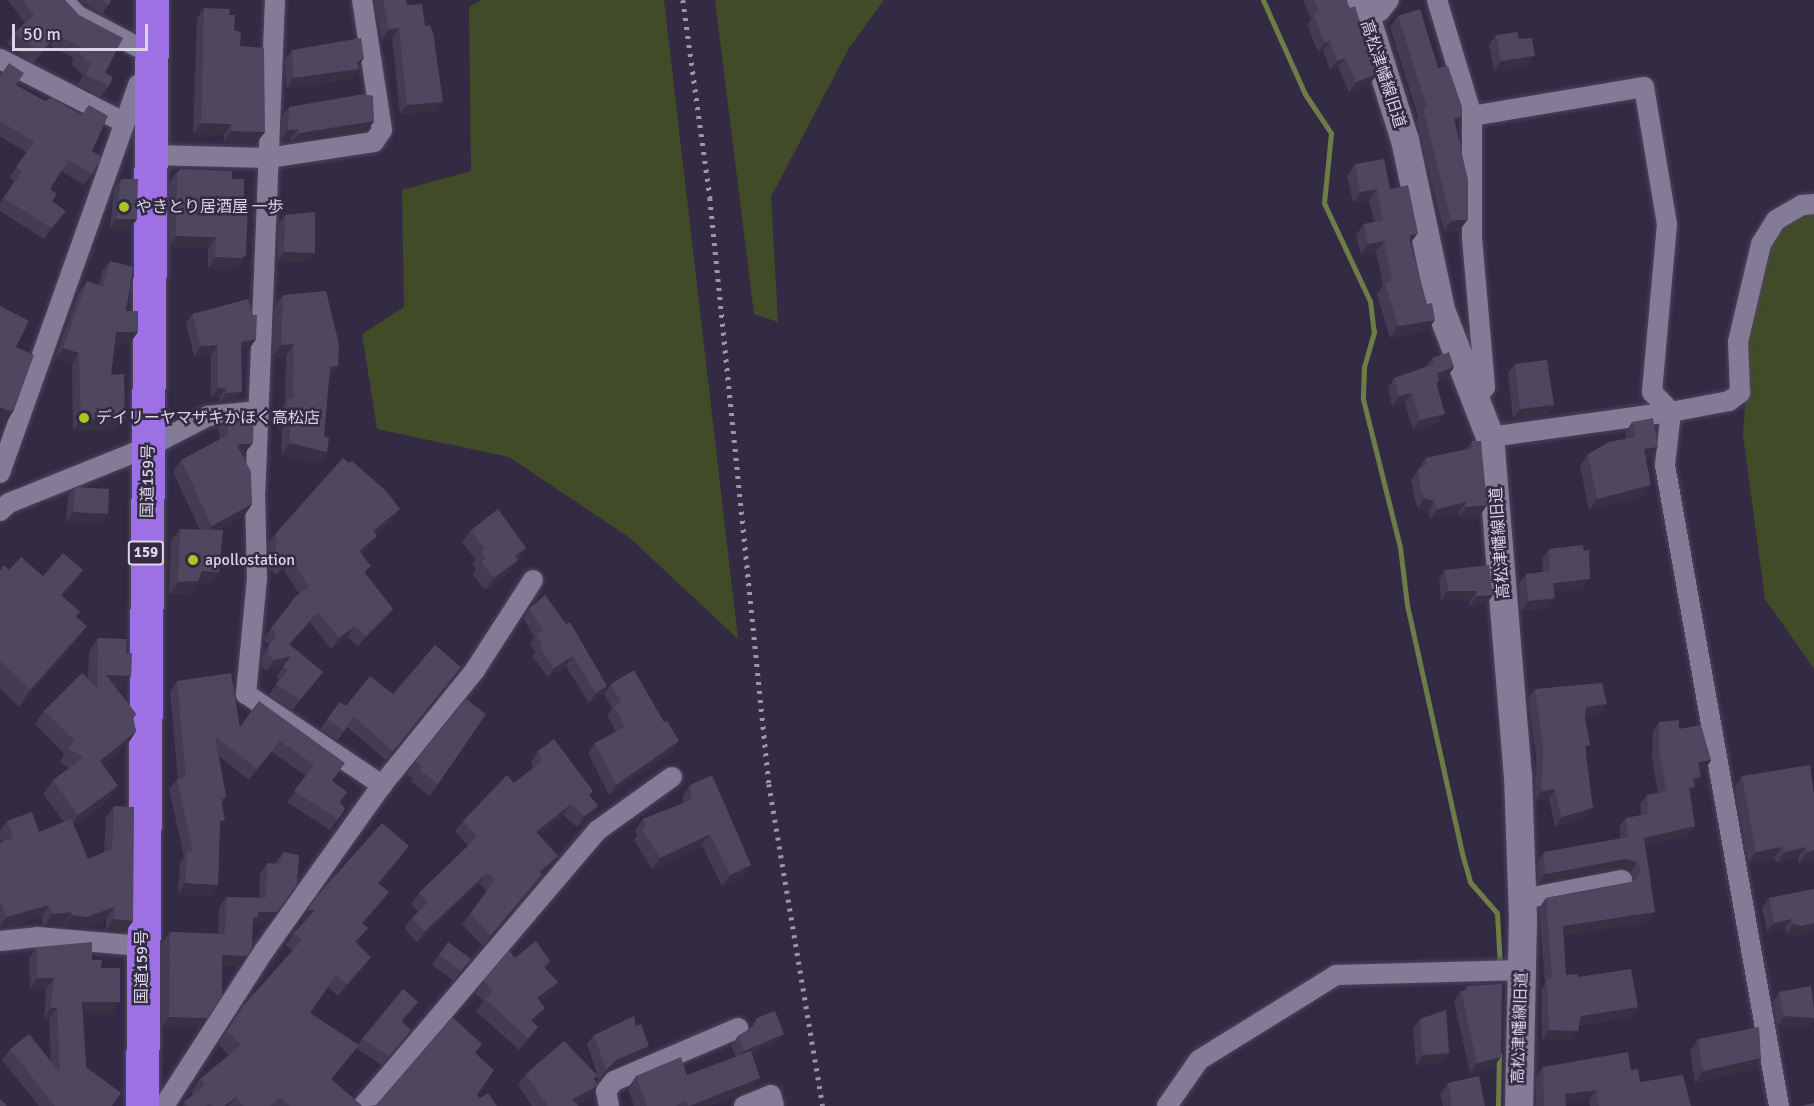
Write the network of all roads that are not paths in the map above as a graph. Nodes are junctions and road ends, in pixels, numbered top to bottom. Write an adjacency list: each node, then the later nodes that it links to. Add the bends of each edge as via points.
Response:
1 (63, 0): 9 (street, via 77,15)
2 (152, 0): 9 (highway, 国道159号 / 159)
3 (275, 0): 13 (street)
4 (362, 0): 13 (street, via 382,130 374,142)
5 (1389, 0): 7 (street, via 1380,11)
6 (1437, 0): 10 (street)
7 (1362, 8): 15 (street, 高松津幡線旧道, via 1405,140 1441,310)
8 (0, 59): 11 (street)
9 (151, 68): 11 (street, via 138,85); 12 (highway, 国道159号 / 159)
10 (1472, 116): 15 (street, via 1472,238 1485,387); 17 (street, via 1644,87 1667,224 1652,392)
11 (125, 123): 20 (street)
12 (151, 155): 13 (street); 19 (highway, 国道159号 / 159)
13 (268, 158): 16 (street)
14 (1814, 204): 17 (street, via 1802,205 1776,220 1761,244 1738,342 1740,393 1729,401)
15 (1475, 399): 18 (street, 高松津幡線旧道)
16 (259, 411): 19 (street, via 208,416); 24 (street, via 257,578 246,694)
17 (1671, 412): 18 (street); 39 (street, via 1665,465)
18 (1490, 437): 26 (street, 高松津幡線旧道, via 1518,775)
19 (148, 447): 21 (street, via 9,503); 28 (highway, 国道159号 / 159)
20 (1, 468)
21 (0, 511)
22 (533, 580): 24 (street, via 475,670)
23 (672, 777): 33 (street, via 598,830)
24 (382, 785): 32 (street, via 264,951)
25 (1622, 880): 26 (street)
26 (1523, 899): 29 (street, 高松津幡線旧道)
27 (0, 941): 28 (street, via 37,937)
28 (142, 946): 31 (highway, 国道159号 / 159)
29 (1517, 970): 37 (street, via 1336,975 1199,1060); 38 (street, 高松津幡線旧道)
30 (738, 1028): 34 (street, via 614,1081 606,1091)
31 (142, 1106)
32 (164, 1106)
33 (363, 1106)
34 (609, 1106)
35 (744, 1106): 36 (street, via 771,1095)
36 (774, 1106)
37 (1167, 1106)
38 (1519, 1106)
39 (1779, 1106)

